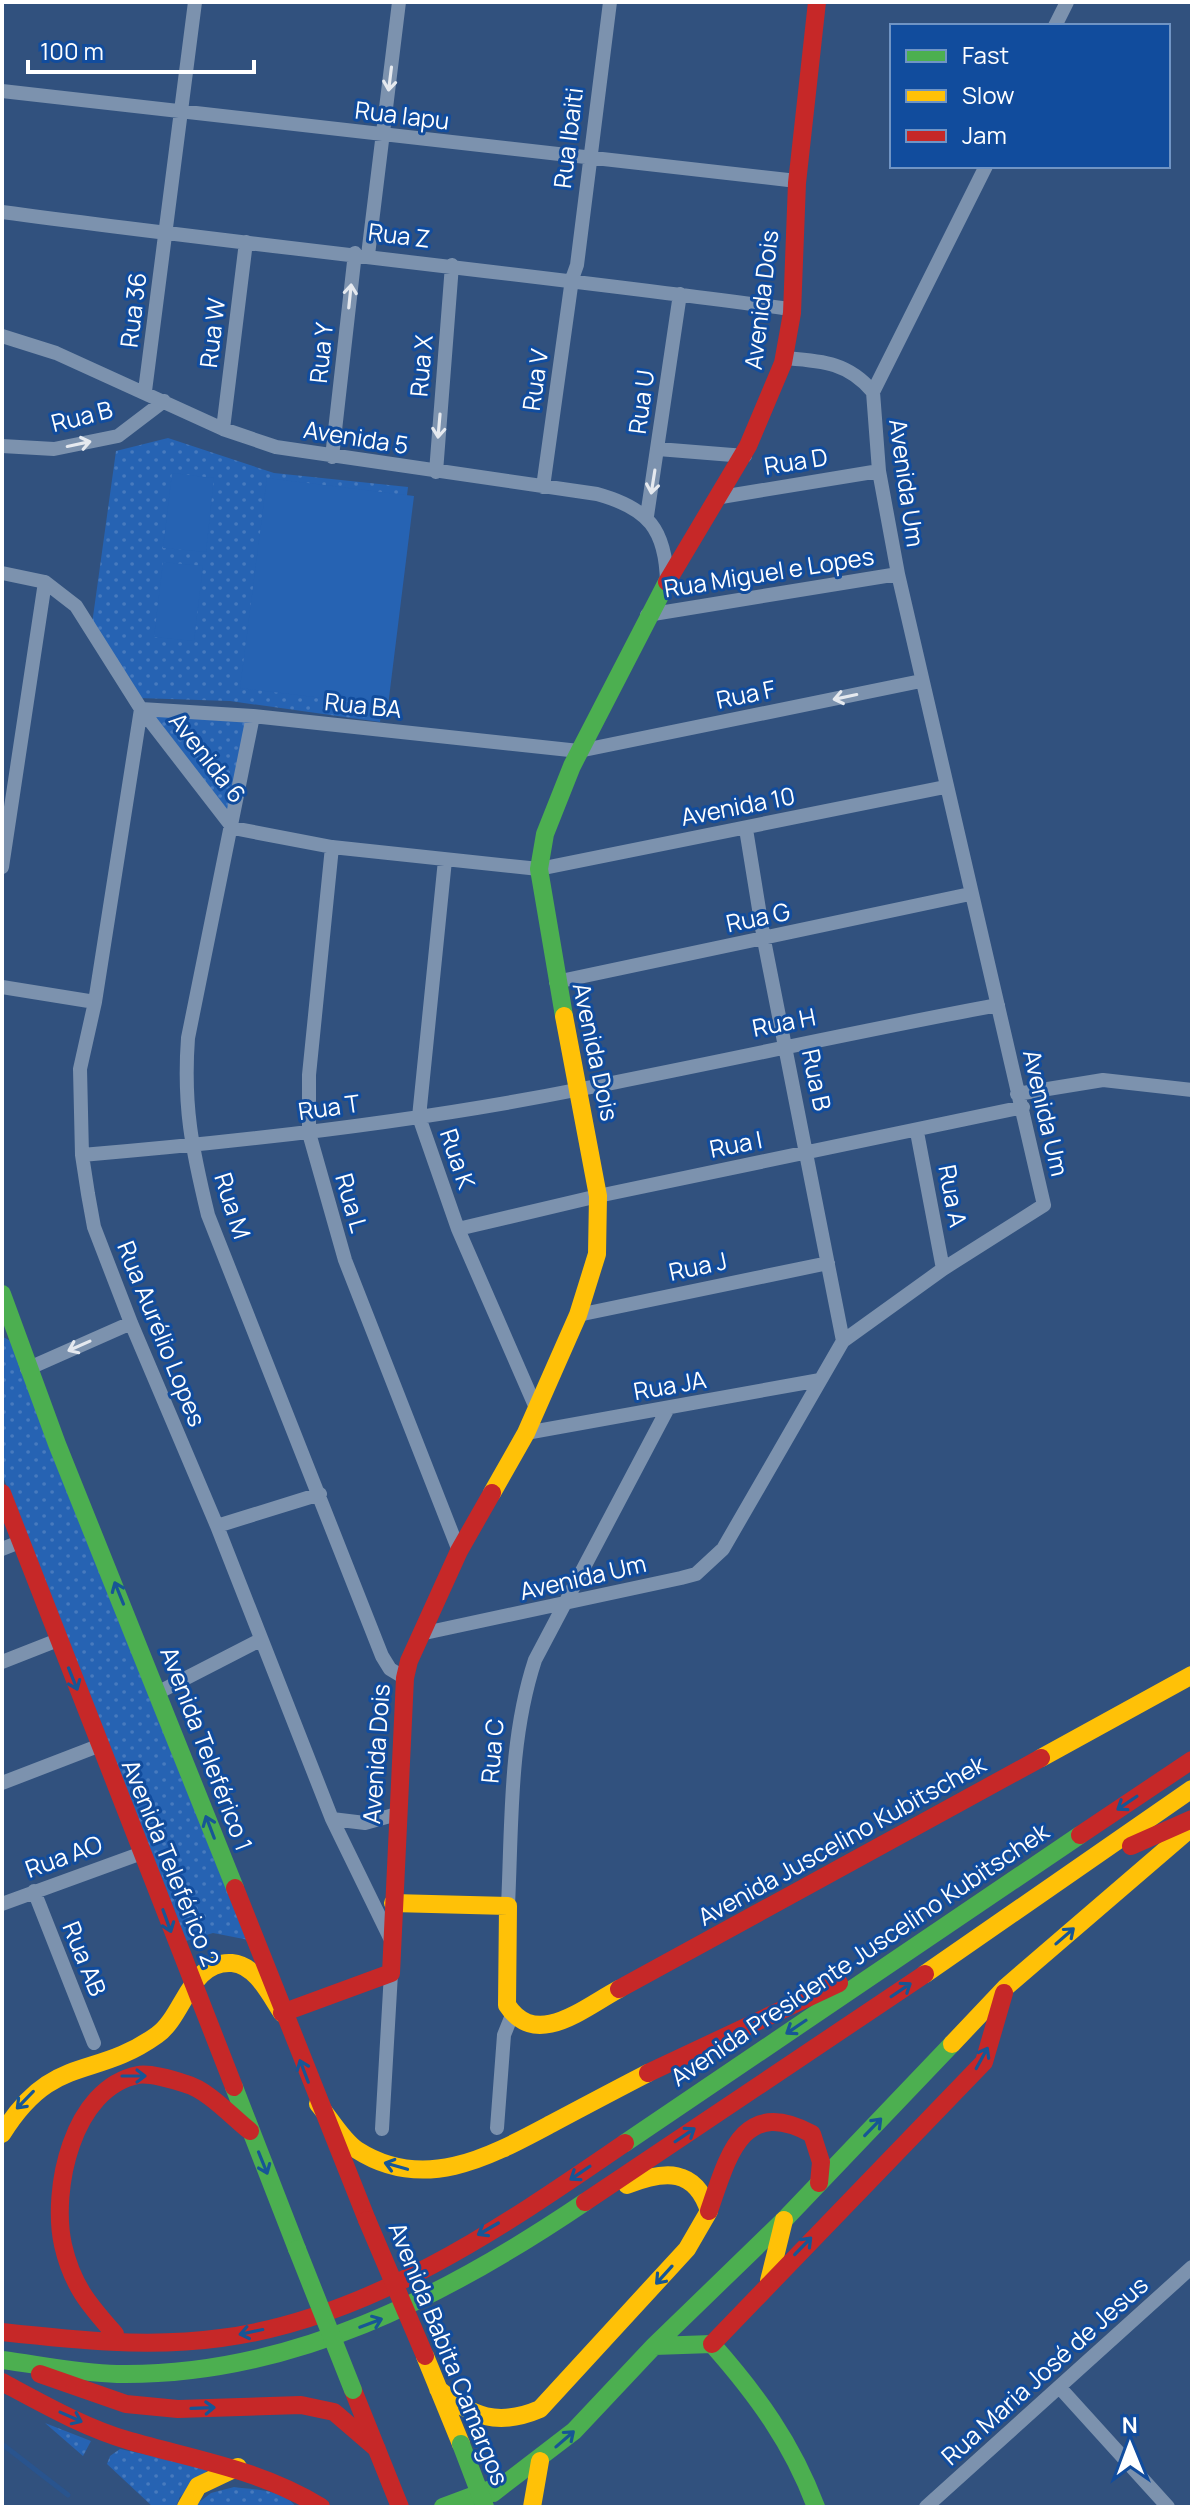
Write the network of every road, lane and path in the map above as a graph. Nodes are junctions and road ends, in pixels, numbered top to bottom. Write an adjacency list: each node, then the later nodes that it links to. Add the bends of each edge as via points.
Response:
1 (195, 2): 8 (street, Rua 36)
2 (399, 2): 9 (street, Rua Y, one-way to 9)
3 (610, 2): 10 (street, Rua Ibaiti)
4 (817, 2): 12 (main road, Avenida Dois)
5 (1067, 2): 6 (street)
6 (1056, 24)
7 (2, 91): 8 (street, Rua Iapu)
8 (179, 113): 9 (street, Rua Iapu); 14 (street, Rua 36)
9 (383, 136): 10 (street, Rua Iapu); 16 (street, Rua Y)
10 (588, 160): 12 (street, Rua Iapu); 18 (street, Rua Ibaiti)
11 (985, 168): 24 (street)
12 (797, 181): 20 (main road, Avenida Dois)
13 (2, 212): 14 (street, Rua Z)
14 (165, 234): 15 (street, Rua Z); 23 (street, Rua 36)
15 (246, 242): 16 (street, Rua Z); 26 (street, Rua W)
16 (362, 254): 17 (street, Rua Z); 30 (street, Rua Y, one-way to 16)
17 (452, 265): 18 (street, Rua Z); 32 (street, Rua X, one-way to 32)
18 (572, 279): 19 (street, Rua Z); 33 (street, Rua V)
19 (680, 294): 20 (street, Rua Z); 28 (street, Rua U)
20 (790, 309): 22 (main road, Avenida Dois)
21 (2, 336): 23 (street, Avenida 5)
22 (784, 358): 24 (street, Avenida Um, via 848,368); 29 (main road, Avenida Dois)
23 (145, 391): 25 (street, Avenida 5)
24 (873, 392): 31 (street, Avenida Um)
25 (164, 401): 26 (street, Avenida 5); 27 (street, Rua B, one-way to 25, via 54,449 118,436)
26 (223, 429): 30 (street, Avenida 5, via 276,447)
27 (2, 446)
28 (658, 449): 29 (street); 35 (street, Rua U, one-way to 35)
29 (745, 456): 34 (main road, Avenida Dois)
30 (332, 457): 32 (street, Avenida 5)
31 (879, 471): 34 (street, Rua D); 37 (street, Avenida Um)
32 (436, 472): 33 (street, Avenida 5)
33 (543, 487): 35 (street, Avenida 5, via 611,498)
34 (721, 497): 39 (main road, Avenida Dois)
35 (647, 516): 39 (street, via 661,540)
36 (2, 573): 38 (street, Avenida 6)
37 (898, 574): 40 (street, Rua Miguel e Lopes); 41 (street, Avenida Um)
38 (45, 582): 42 (street, Avenida 6, via 76,606); 46 (street)
39 (667, 583): 40 (main road, Avenida Dois)
40 (647, 615): 44 (main road, Avenida Dois)
41 (921, 681): 44 (street, Rua F, one-way to 44); 45 (street, Avenida Um)
42 (141, 709): 43 (street, Rua BA); 47 (street, Avenida 6); 57 (street, Rua Aurélio Lopes)
43 (253, 716): 44 (street, Rua BA); 47 (street, Rua M)
44 (579, 751): 52 (main road, Avenida Dois, via 544,831)
45 (945, 787): 48 (street, Avenida 10); 53 (street, Avenida Um)
46 (6, 822): 51 (street)
47 (233, 828): 49 (street, Avenida 6); 66 (street, Rua M, via 188,1038 184,1092)
48 (746, 829): 52 (street, Avenida 10); 54 (street, Rua B)
49 (332, 847): 50 (street, Avenida 6); 65 (street, Rua L, via 309,1075)
50 (445, 860): 52 (street, Avenida 6); 63 (street, Rua K)
51 (2, 867)
52 (539, 869): 55 (main road, Avenida Dois)
53 (970, 894): 54 (street, Rua G); 58 (street, Avenida Um)
54 (764, 940): 55 (street, Rua G); 59 (street, Rua B)
55 (556, 982): 60 (main road, Avenida Dois)
56 (2, 987): 57 (street)
57 (95, 1002): 68 (street, Rua Aurélio Lopes, via 80,1069)
58 (998, 1005): 59 (street, Rua H); 62 (street, Avenida Um)
59 (786, 1045): 60 (street, Rua H); 67 (street, Rua B)
60 (580, 1089): 63 (street, Rua T); 69 (main road, Avenida Dois)
61 (1192, 1090): 62 (street, Rua I, via 1103,1080)
62 (1020, 1101): 64 (street, Rua I); 72 (street, Avenida Um, via 1044,1205)
63 (419, 1117): 65 (street, Rua T); 70 (street, Rua K)
64 (917, 1132): 67 (street, Rua I); 72 (street, Rua A)
65 (309, 1133): 66 (street, Rua T); 88 (street, Rua L, via 345,1260)
66 (191, 1146): 68 (street, Rua T); 84 (street, Rua M, via 208,1215)
67 (808, 1153): 69 (street, Rua I); 71 (street, Rua B)
68 (82, 1155): 75 (street, Rua Aurélio Lopes, via 94,1227)
69 (598, 1196): 70 (street, Rua I); 74 (main road, Avenida Dois, via 597,1254)
70 (458, 1229): 80 (street, Rua K)
71 (828, 1263): 74 (street, Rua J); 77 (street, Rua B)
72 (943, 1269): 77 (street, Avenida Um)
73 (2, 1294): 76 (main road, Avenida Teleférico 1)
74 (578, 1315): 80 (main road, Avenida Dois)
75 (131, 1323): 78 (street, one-way to 78); 85 (street, Rua Aurélio Lopes)
76 (8, 1332): 78 (main road, Avenida Teleférico 1)
77 (843, 1341): 79 (street, Avenida Um)
78 (27, 1369): 96 (main road, Avenida Teleférico 1, one-way to 78)
79 (820, 1380): 81 (street, Rua JA); 89 (street, Avenida Um, via 710,1563 696,1574)
80 (536, 1408): 82 (main road, Avenida Dois)
81 (667, 1410): 82 (street, Rua JA); 89 (street, Rua C)
82 (526, 1433): 88 (main road, Avenida Dois)
83 (2, 1493): 86 (main road, Avenida Teleférico 2)
84 (320, 1494): 85 (street); 95 (street, Rua M, via 382,1656)
85 (217, 1526): 92 (street, Rua Aurélio Lopes)
86 (22, 1541): 87 (street); 91 (main road, Avenida Teleférico 2)
87 (2, 1549)
88 (459, 1551): 90 (main road, Avenida Dois)
89 (563, 1606): 90 (street, Avenida Um); 110 (street, Rua C, via 523,1694)
90 (420, 1634): 95 (main road, Avenida Dois)
91 (58, 1640): 93 (street); 97 (main road, Avenida Teleférico 2, one-way to 97)
92 (260, 1640): 96 (street); 102 (street, Rua Aurélio Lopes)
93 (2, 1662)
94 (1192, 1675): 117 (main road, Avenida Juscelino Kubitschek, via 572,2016 537,2028)
95 (405, 1678): 101 (main road, Avenida Dois)
96 (159, 1692): 116 (main road, Avenida Teleférico 1, one-way to 96)
97 (98, 1746): 99 (street); 105 (main road, Avenida Teleférico 2)
98 (1192, 1760): 112 (main road, Avenida Presidente Juscelino Kubitschek, one-way to 112)
99 (2, 1783)
100 (1192, 1789): 106 (main road)
101 (397, 1814): 102 (street, via 365,1823); 108 (main road, Avenida Dois)
102 (332, 1819): 111 (street, Rua Aurélio Lopes)
103 (1192, 1819): 106 (main road)
104 (1192, 1827): 115 (main road, one-way to 104)
105 (142, 1853): 107 (street, Rua AO); 114 (main road, Avenida Teleférico 2, one-way to 114)
106 (1088, 1864): 126 (main road, one-way to 106)
107 (34, 1891): 109 (street, Rua AO); 118 (street, Rua AB)
108 (393, 1903): 110 (main road); 111 (main road, Avenida Dois)
109 (2, 1904)
110 (508, 1906): 117 (main road, Rua C, via 505,1993)
111 (391, 1940): 113 (main road, Avenida Dois)
112 (906, 1952): 120 (main road, one-way to 120, via 671,2061 461,2167 393,2168 355,2149); 135 (main road, Avenida Presidente Juscelino Kubitschek, one-way to 135, via 555,2190 402,2280 255,2333)
113 (391, 1973): 116 (main road); 122 (street, Avenida Dois)
114 (192, 1984): 116 (main road, via 218,1964 233,1963 254,1974); 123 (main road, Avenida Teleférico 2); 124 (main road, one-way to 124, via 159,2034 57,2074 13,2112)
115 (1006, 1987): 125 (main road, one-way to 115); 131 (main road, one-way to 115, via 984,2062)
116 (282, 2013): 120 (main road, Avenida Teleférico 1, one-way to 116)
117 (512, 2015): 121 (street, Rua C, via 504,2035)
118 (94, 2043)
119 (67, 2095): 123 (main road, one-way to 123, via 105,2078 179,2080 223,2102)
120 (318, 2104): 128 (main road, Avenida Teleférico 1)
121 (497, 2128)
122 (382, 2129)
123 (250, 2131): 141 (main road, Avenida Teleférico 2, one-way to 141, bridge)
124 (2, 2134)
125 (819, 2183): 127 (main road, via 821,2162 812,2134 782,2119 765,2121 751,2127 734,2147); 129 (main road)
126 (574, 2210): 127 (main road, via 664,2174 690,2179 702,2190); 137 (main road, one-way to 126, via 117,2374 260,2359 413,2307)
127 (709, 2211): 139 (main road, one-way to 139, via 687,2249 540,2409 518,2420 484,2419 464,2412)
128 (367, 2220): 139 (main road, Avenida Babita Camargos, bridge)
129 (784, 2220): 131 (main road); 136 (main road)
130 (1192, 2267): 140 (street, Rua Maria José de Jesus)
131 (769, 2281): 134 (main road)
132 (79, 2318): 135 (main road)
133 (2, 2332): 135 (main road, Avenida Presidente Juscelino Kubitschek)
134 (712, 2344): 136 (main road); 152 (main road, via 779,2422)
135 (148, 2345)
136 (654, 2346): 142 (main road, one-way to 136)
137 (2, 2361): 141 (main road, one-way to 141, via 126,2404 178,2409 301,2405 334,2412)
138 (2, 2382): 143 (main road, one-way to 143, via 68,2417 128,2440)
139 (438, 2389): 150 (main road, Avenida Babita Camargos, bridge)
140 (1061, 2389): 153 (street, Rua Maria José de Jesus); 154 (street)
141 (377, 2449): 147 (main road)
142 (540, 2461): 144 (main road); 151 (main road)
143 (238, 2467): 145 (main road, via 198,2486); 146 (main road)
144 (502, 2485): 148 (main road); 149 (main road)
145 (186, 2507)
146 (321, 2507)
147 (400, 2507)
148 (443, 2507)
149 (478, 2507)
150 (485, 2507)
151 (532, 2507)
152 (816, 2507)
153 (926, 2507)
154 (1168, 2507)

